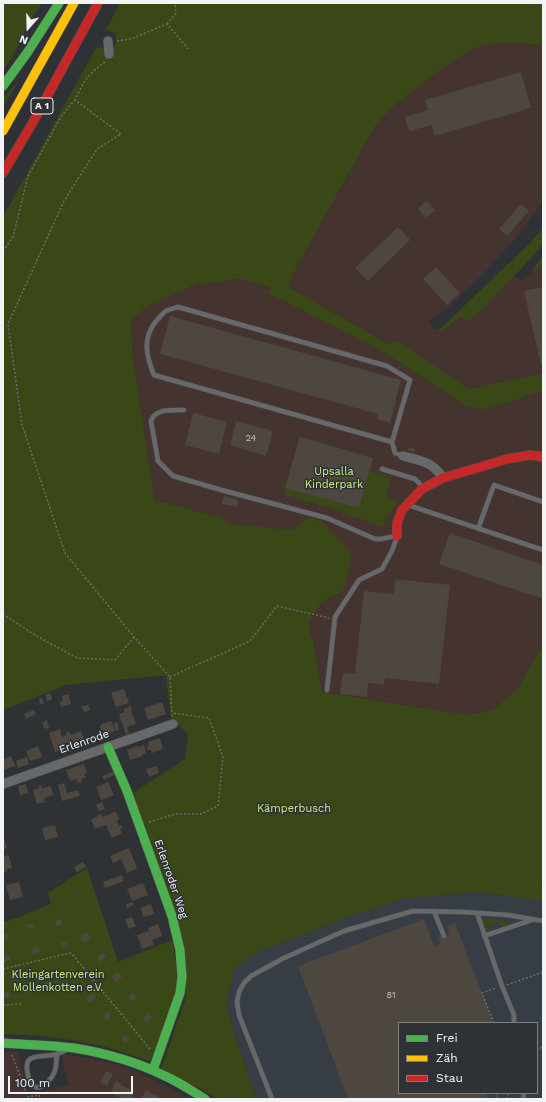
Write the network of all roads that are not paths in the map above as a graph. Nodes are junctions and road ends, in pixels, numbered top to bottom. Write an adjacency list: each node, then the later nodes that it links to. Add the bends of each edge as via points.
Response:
1 (59, 3): 6 (main road)
2 (98, 3): 8 (main road, A 1)
3 (72, 6): 7 (main road, A 1)
4 (112, 41): 5 (street)
5 (109, 54)
6 (3, 86)
7 (3, 131)
8 (3, 173)
9 (184, 410): 19 (lane, via 159,412 151,420 158,461 173,476 327,518 375,538)
10 (392, 442): 10 (lane, via 410,380 387,366 178,307 166,311 149,332 146,339 147,349 154,376); 11 (lane, via 395,453)
11 (403, 456): 14 (street, via 433,466)
12 (543, 457): 14 (main road, via 530,455 507,459)
13 (382, 469): 15 (lane, via 415,479)
14 (443, 478): 15 (main road)
15 (422, 490): 17 (main road)
16 (543, 502): 18 (lane, via 494,485)
17 (406, 504): 18 (lane); 19 (main road, via 397,523)
18 (478, 529): 20 (lane)
19 (397, 536): 21 (lane, via 382,569 358,580 335,617)
20 (543, 550)
21 (327, 690)
22 (173, 724): 23 (street, Erlenrode)
23 (108, 747): 24 (street, Erlenrode); 35 (main road, Erlenroder Weg, via 127,791 172,916 180,950 180,992)
24 (3, 784)
25 (434, 911): 26 (lane); 29 (lane); 37 (lane, via 413,911 344,932 268,966 244,983 238,1002 239,1015)
26 (477, 913): 27 (lane); 30 (lane)
27 (534, 919): 28 (lane); 30 (lane)
28 (543, 921)
29 (444, 936)
30 (484, 936): 31 (lane, via 514,1015)
31 (514, 1022)
32 (3, 1044): 33 (main road)
33 (71, 1048): 34 (lane); 35 (main road, via 101,1053)
34 (57, 1055): 34 (lane, via 29,1059 26,1067 33,1086 42,1087 53,1076)
35 (153, 1070): 36 (main road)
36 (205, 1099)
37 (272, 1099)

